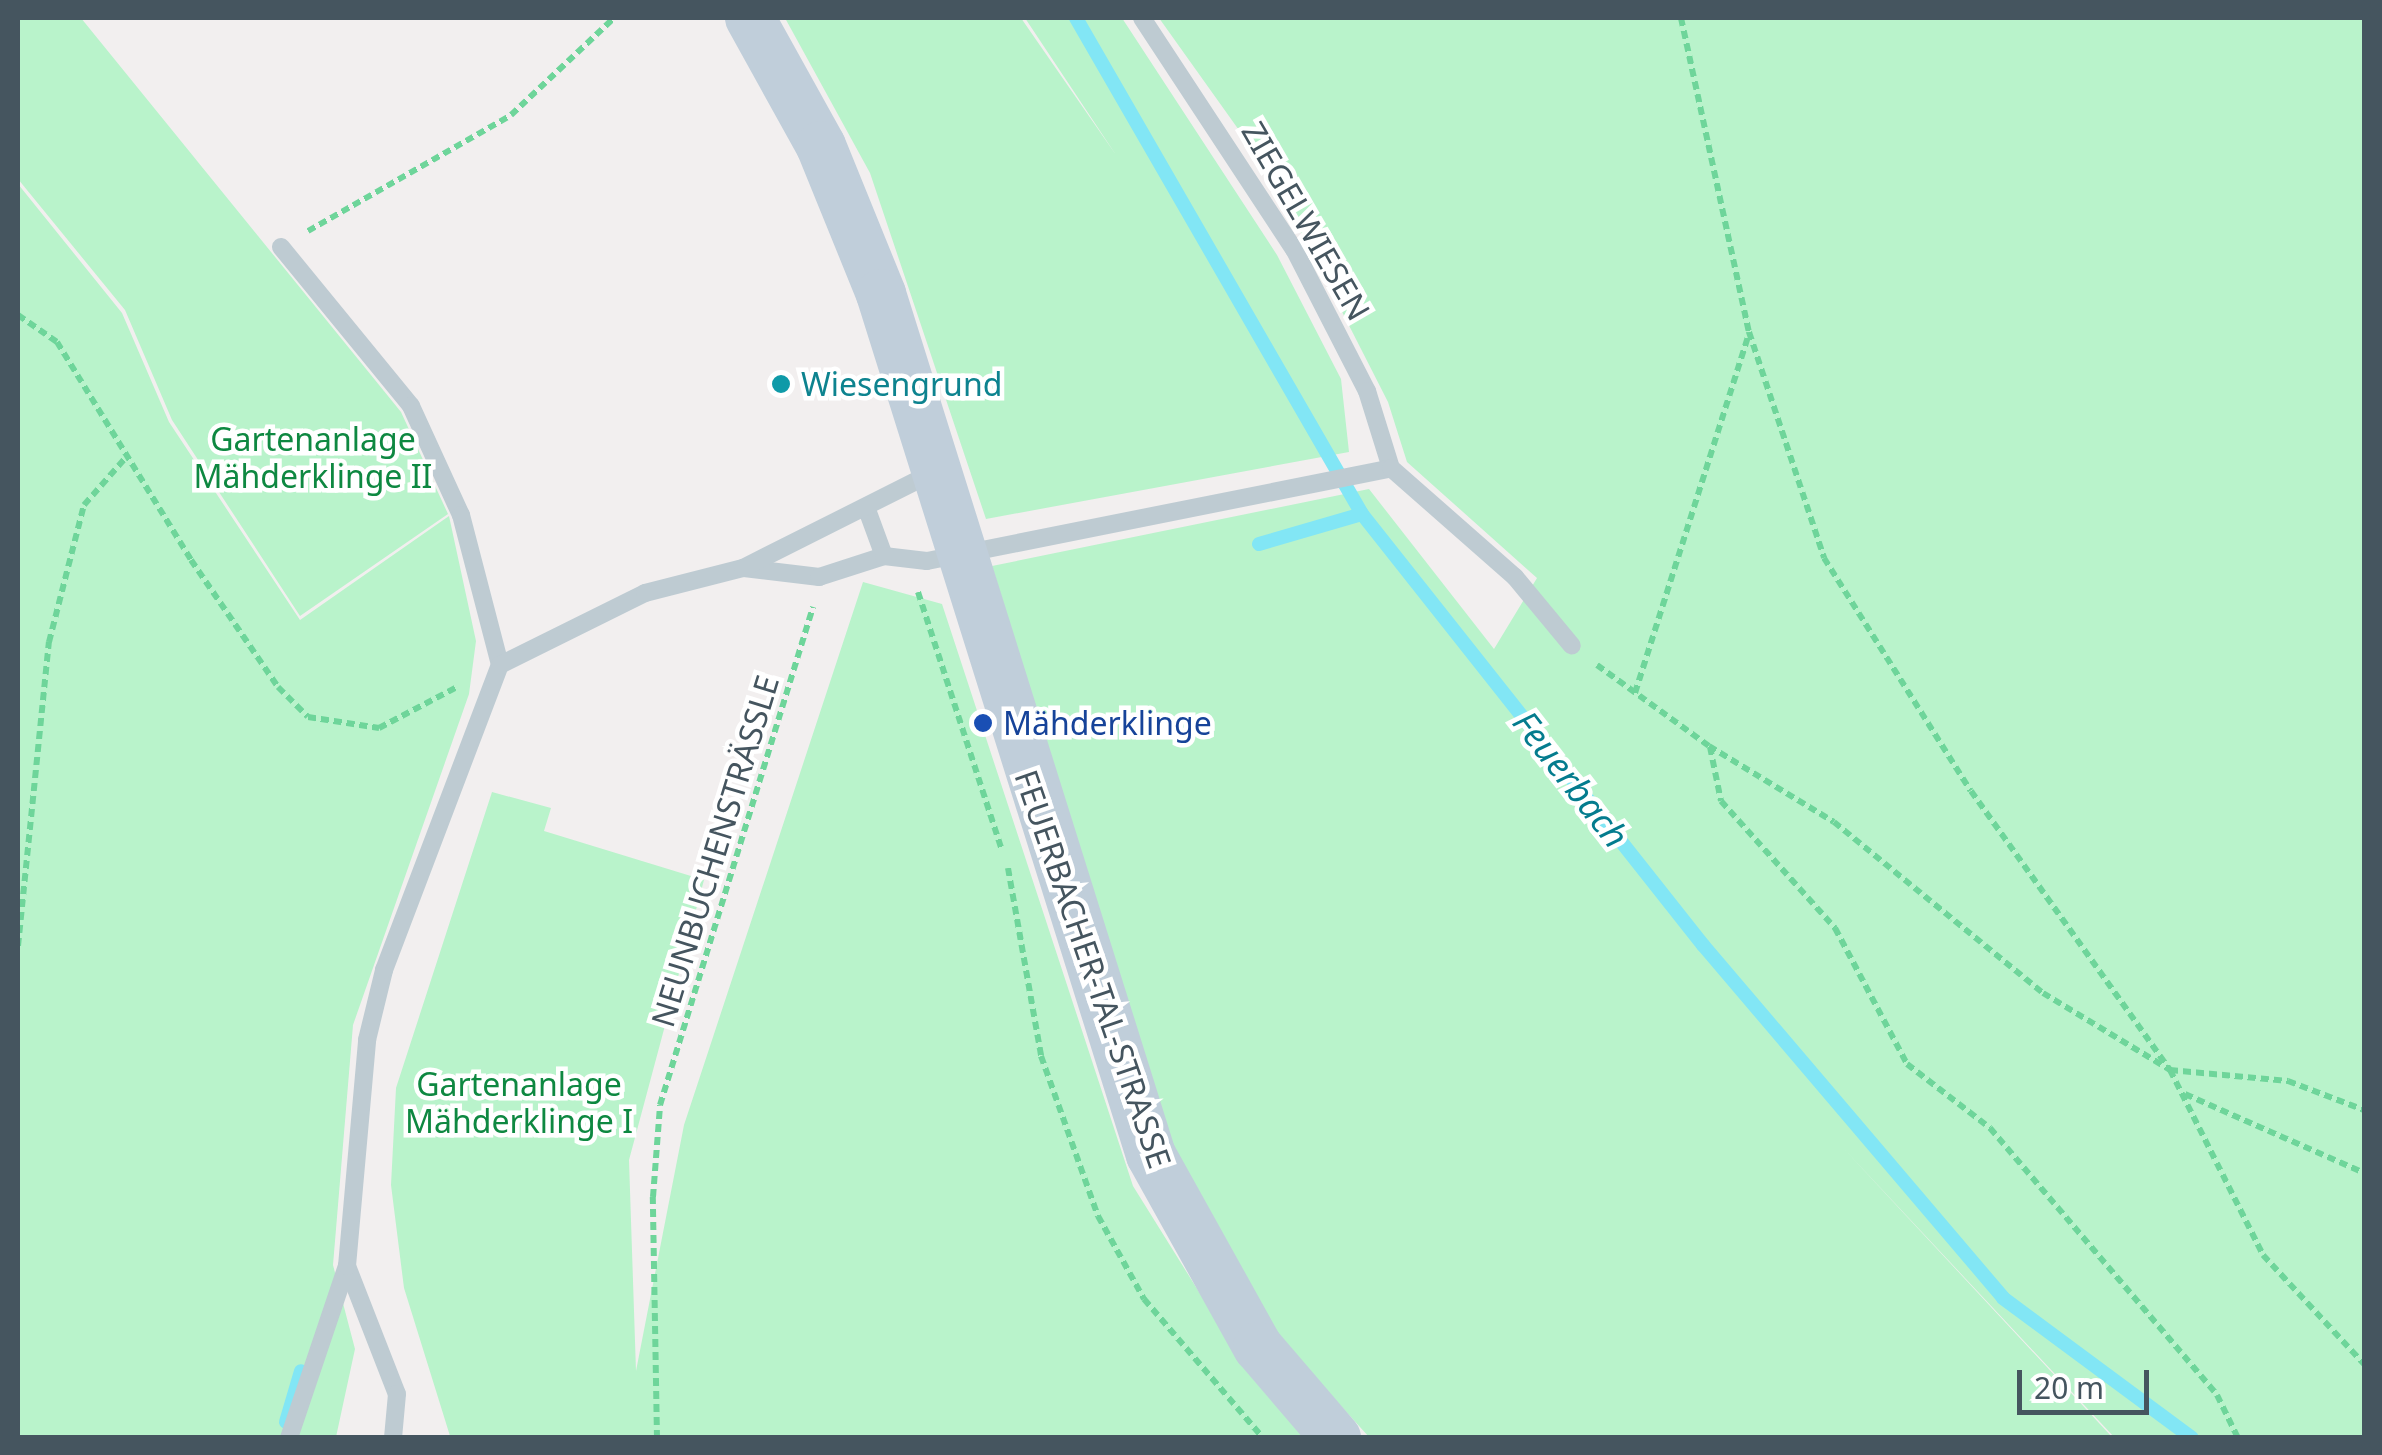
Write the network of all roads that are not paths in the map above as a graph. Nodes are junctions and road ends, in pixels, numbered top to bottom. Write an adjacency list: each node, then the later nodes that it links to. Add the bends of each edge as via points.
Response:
1 (750, 18): 5 (main road, FEUERBACHER-TAL-STRASSE, via 821,146 881,294)
2 (1142, 18): 4 (lane, ZIEGELWIESEN, via 1294,248 1366,392)
3 (281, 246): 11 (lane, via 411,406 461,515)
4 (1392, 468): 7 (lane); 10 (lane, via 1515,577)
5 (939, 470): 6 (lane); 7 (main road, FEUERBACHER-TAL-STRASSE)
6 (866, 507): 8 (lane); 9 (lane)
7 (963, 552): 8 (lane, via 910,562); 15 (main road, FEUERBACHER-TAL-STRASSE, via 1004,701 1151,1156 1258,1347)
8 (884, 556): 9 (lane, via 819,577)
9 (743, 568): 11 (lane, via 645,593)
10 (1572, 646)
11 (500, 665): 12 (lane, via 384,970 367,1040)
12 (347, 1266): 13 (lane); 14 (lane, via 397,1394)
13 (289, 1438)
14 (393, 1438)
15 (1336, 1438)

